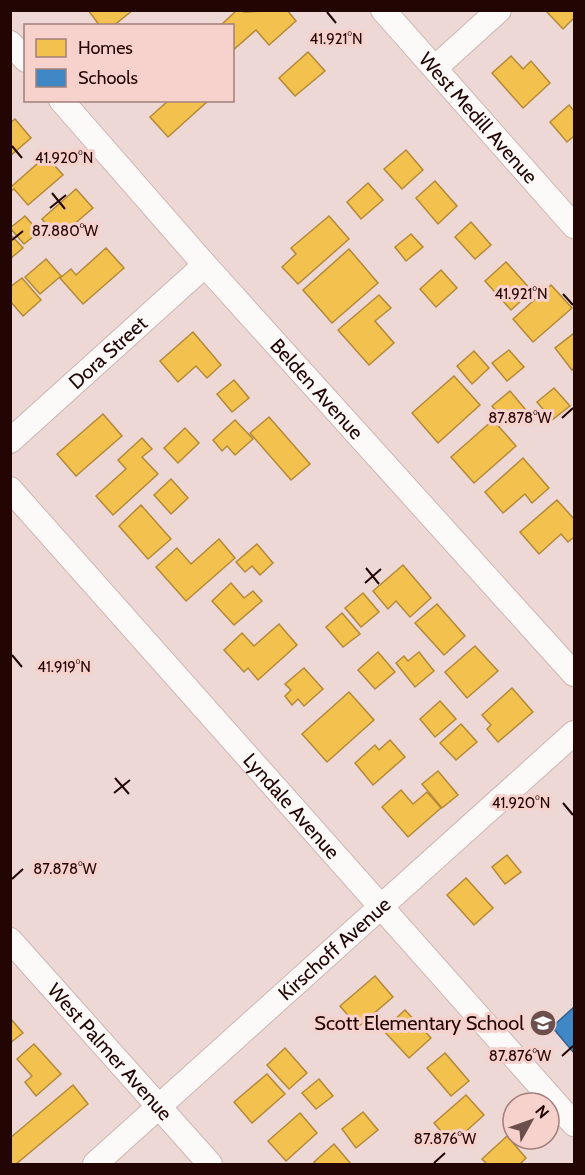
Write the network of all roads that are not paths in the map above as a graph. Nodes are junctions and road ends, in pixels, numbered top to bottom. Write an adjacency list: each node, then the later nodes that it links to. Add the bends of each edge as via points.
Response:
1 (383, 10): 5 (street, West Medill Avenue)
2 (499, 10): 5 (street)
3 (10, 43): 4 (street)
4 (24, 58)
5 (435, 68): 7 (street, West Medill Avenue)
6 (63, 102): 8 (street, Belden Avenue)
7 (574, 226)
8 (205, 265): 9 (street, Dora Street); 11 (street, Belden Avenue)
9 (10, 441)
10 (10, 489): 13 (street, Lyndale Avenue)
11 (574, 674)
12 (574, 733): 13 (street, Kirschoff Avenue)
13 (381, 906): 15 (street, Kirschoff Avenue); 16 (street, Lyndale Avenue)
14 (10, 940): 15 (street, West Palmer Avenue)
15 (159, 1107): 17 (street, Kirschoff Avenue); 18 (street, West Palmer Avenue)
16 (574, 1124)
17 (95, 1164)
18 (210, 1164)

